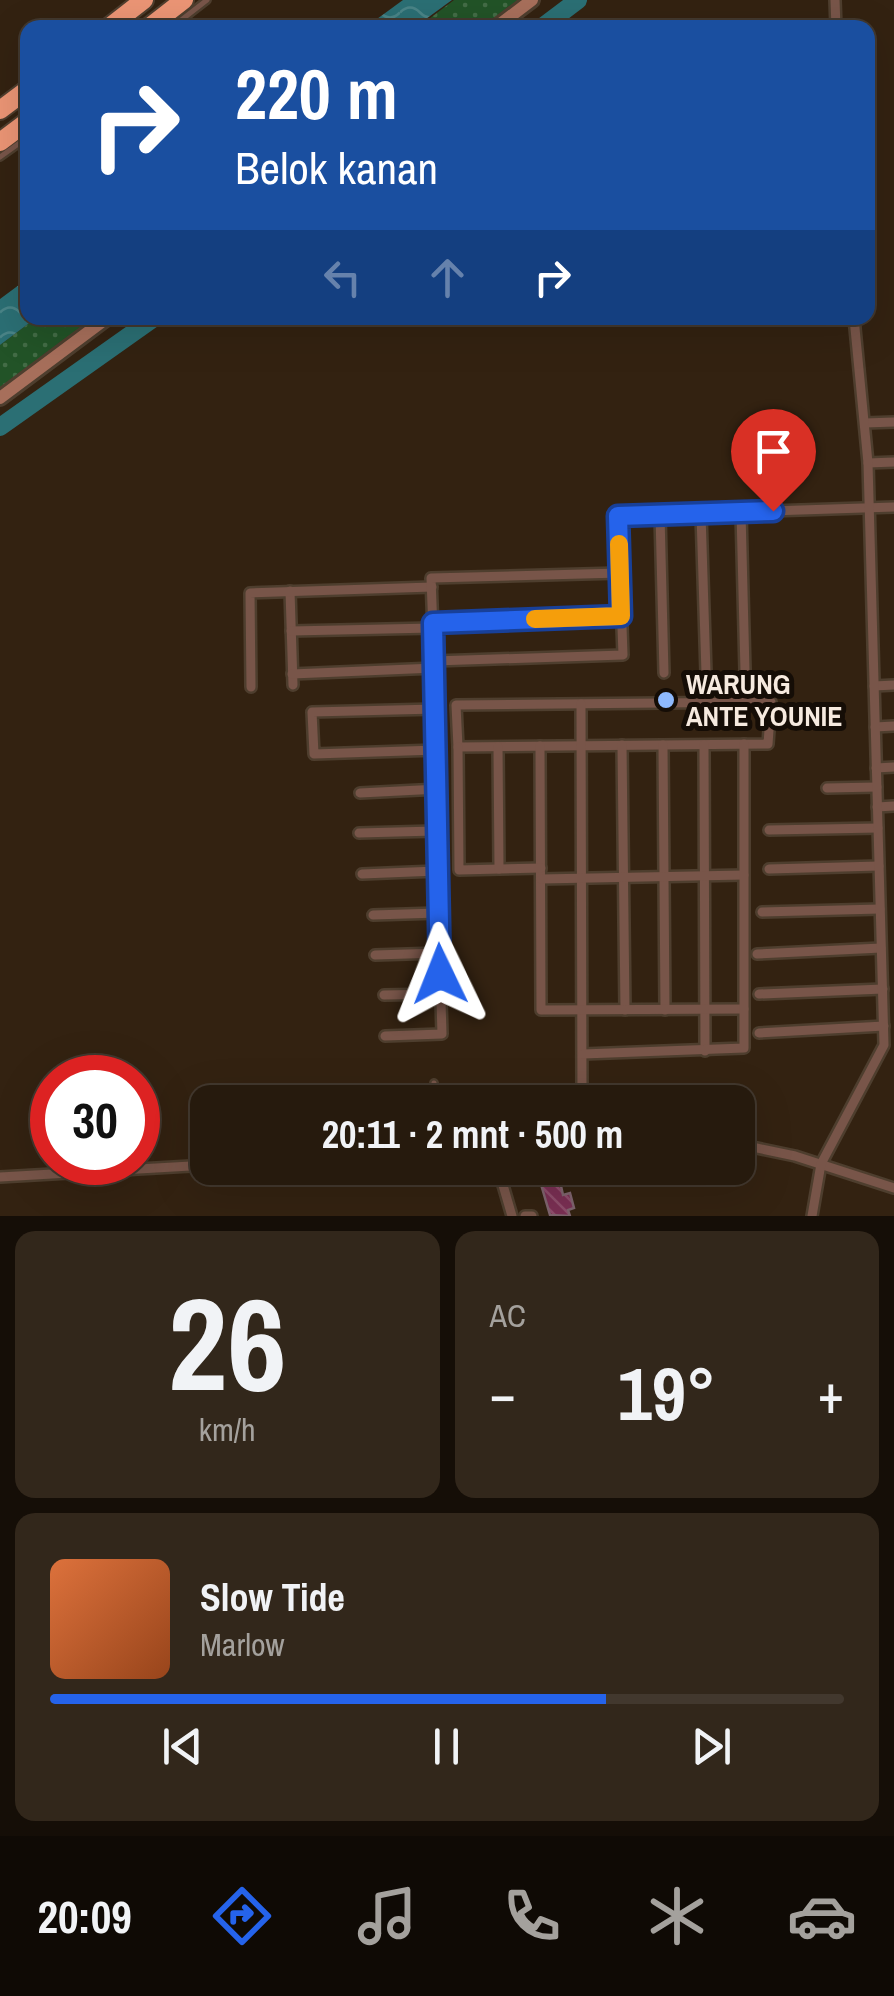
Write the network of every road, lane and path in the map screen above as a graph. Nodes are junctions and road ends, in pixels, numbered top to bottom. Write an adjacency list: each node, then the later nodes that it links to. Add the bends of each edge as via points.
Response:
1 (144, 0): 5 (highway)
2 (184, 0): 6 (highway)
3 (207, 0): 7 (lane)
4 (532, 0): 8 (main road)
5 (118, 20)
6 (158, 20)
7 (181, 20)
8 (506, 20)
9 (20, 142): 10 (lane)
10 (0, 158)
11 (98, 325): 13 (main road)
12 (855, 325): 14 (street)
13 (0, 398)
14 (865, 422): 15 (street); 17 (street)
15 (894, 422)
16 (894, 462): 17 (street)
17 (868, 463): 19 (street)
18 (894, 507): 19 (street)
19 (868, 508): 20 (street); 33 (street)
20 (741, 512): 21 (street); 30 (street)
21 (701, 514): 22 (street); 31 (street)
22 (660, 515): 23 (street, via 618,516); 32 (street)
23 (620, 573): 24 (street, via 431,578); 26 (street)
24 (432, 587): 25 (street); 27 (street)
25 (290, 591): 28 (street); 35 (street, via 250,593)
26 (621, 616): 27 (street); 29 (street, via 623,655)
27 (433, 626): 28 (street); 29 (street)
28 (291, 632): 29 (street, via 292,679)
29 (434, 665): 37 (street)
30 (745, 671)
31 (706, 672)
32 (664, 674)
33 (874, 686): 34 (street); 39 (street)
34 (894, 686)
35 (251, 687)
36 (581, 704): 41 (street, via 770,702 768,744); 44 (street); 47 (street, via 456,705)
37 (436, 709): 48 (street); 48 (street, via 312,712 314,754)
38 (894, 726): 39 (street)
39 (875, 727): 50 (street)
40 (704, 744): 41 (street); 42 (street); 70 (street)
41 (744, 744): 69 (street)
42 (663, 745): 45 (street); 72 (street)
43 (540, 746): 44 (street); 46 (street); 65 (street)
44 (582, 746): 45 (street); 74 (street)
45 (622, 746): 71 (street)
46 (498, 747): 47 (street); 64 (street)
47 (458, 748): 64 (street, via 459,870)
48 (438, 750): 53 (street)
49 (894, 767): 50 (street)
50 (876, 768): 51 (street)
51 (876, 786): 52 (street); 56 (street)
52 (827, 788)
53 (439, 789): 54 (street); 59 (street)
54 (360, 792)
55 (894, 806): 56 (street)
56 (877, 807): 57 (street)
57 (878, 828): 58 (street); 61 (street)
58 (769, 830)
59 (436, 831): 60 (street); 67 (street)
60 (359, 834)
61 (878, 848): 62 (street); 63 (street)
62 (894, 848)
63 (879, 866): 66 (street); 76 (street)
64 (499, 868): 65 (street)
65 (541, 868): 73 (street)
66 (769, 869)
67 (437, 871): 68 (street); 79 (street)
68 (362, 874)
69 (744, 876): 70 (street); 98 (street)
70 (704, 877): 72 (street); 97 (street)
71 (624, 878): 72 (street); 74 (street); 95 (street)
72 (664, 878): 96 (street)
73 (541, 879): 74 (street); 94 (street, via 542,1010)
74 (582, 879): 94 (street)
75 (894, 887): 76 (street)
76 (880, 888): 77 (street)
77 (880, 909): 78 (street); 82 (street)
78 (762, 912)
79 (438, 913): 80 (street); 84 (street)
80 (373, 915)
81 (894, 930): 82 (street)
82 (881, 931): 83 (street)
83 (882, 948): 85 (street); 88 (street)
84 (439, 952): 86 (street); 90 (street)
85 (757, 954)
86 (374, 955)
87 (894, 969): 88 (street)
88 (882, 970): 89 (street)
89 (883, 988): 91 (street); 93 (street)
90 (440, 994): 92 (street); 101 (street, via 442,1034)
91 (759, 994)
92 (384, 995)
93 (889, 1008): 99 (street)
94 (583, 1010): 95 (street); 103 (street)
95 (625, 1010): 96 (street)
96 (665, 1010): 97 (street)
97 (705, 1010): 98 (street); 102 (street)
98 (744, 1010): 102 (street, via 744,1048)
99 (884, 1026): 100 (street); 106 (street, via 884,1045)
100 (759, 1033)
101 (384, 1036)
102 (705, 1051): 103 (street)
103 (583, 1054): 104 (street)
104 (582, 1085)
105 (755, 1148): 106 (street)
106 (821, 1164): 110 (street); 112 (street)
107 (190, 1166): 108 (street)
108 (0, 1177)
109 (503, 1185): 111 (street)
110 (894, 1188)
111 (512, 1216)
112 (812, 1216)

